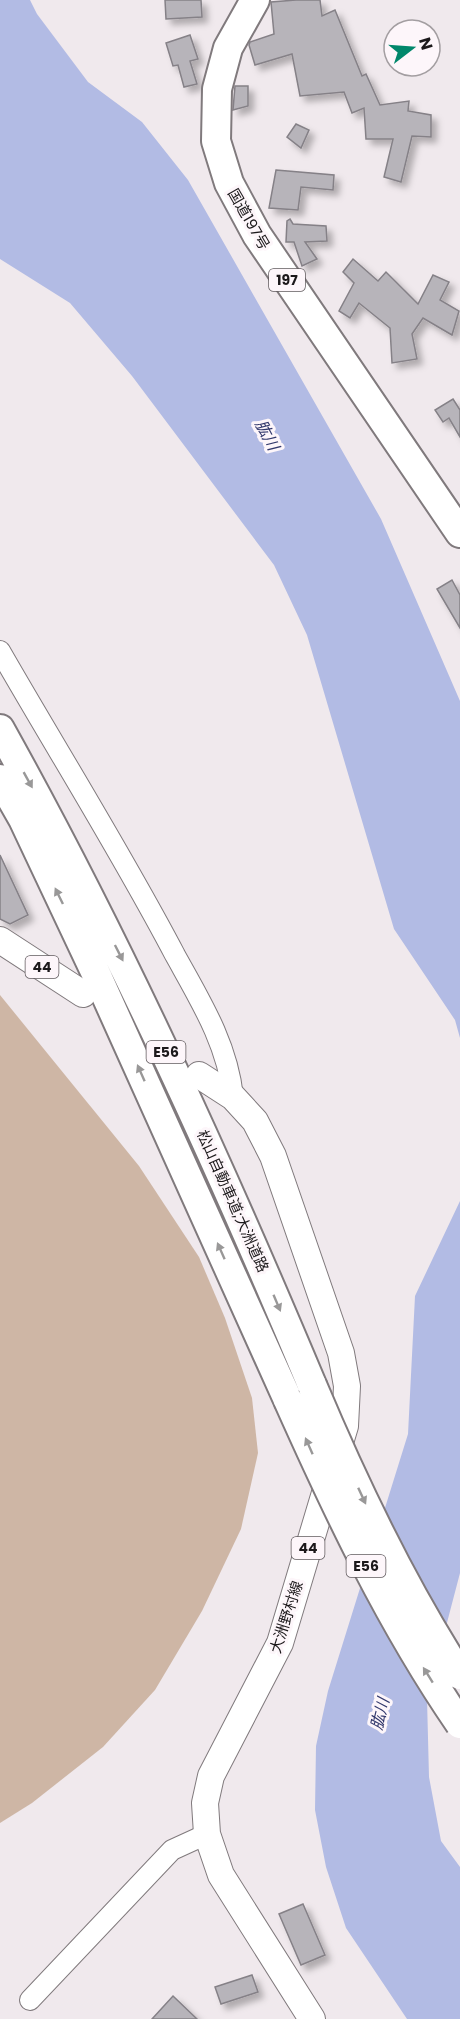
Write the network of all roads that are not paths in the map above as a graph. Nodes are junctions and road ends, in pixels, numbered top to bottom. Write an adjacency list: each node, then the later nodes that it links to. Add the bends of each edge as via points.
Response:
1 (255, 0): 2 (highway, 国道197号 / 197, via 228,48 217,89 216,141 229,183 257,235)
2 (460, 533)
3 (0, 651): 9 (street, via 149,904 213,1026 231,1071)
4 (0, 729): 10 (highway, 松山自動車道;大洲道路 / E56, one-way to 10, bridge, via 127,968 312,1385 399,1570)
5 (0, 779): 11 (highway, 松山自動車道;大洲道路 / E56, one-way to 5, bridge, via 375,1584 98,978)
6 (0, 940): 7 (main road, 44)
7 (83, 993)
8 (199, 1075): 9 (main road, 大洲野村線 / 44)
9 (233, 1097): 12 (main road, 大洲野村線 / 44, via 255,1121 276,1167 340,1353 347,1386 346,1416 280,1643 211,1776 205,1803)
10 (460, 1675)
11 (460, 1724)
12 (207, 1834): 13 (street, via 172,1850); 14 (main road, 大洲野村線 / 44, via 221,1875)
13 (30, 2000)
14 (312, 2019)

